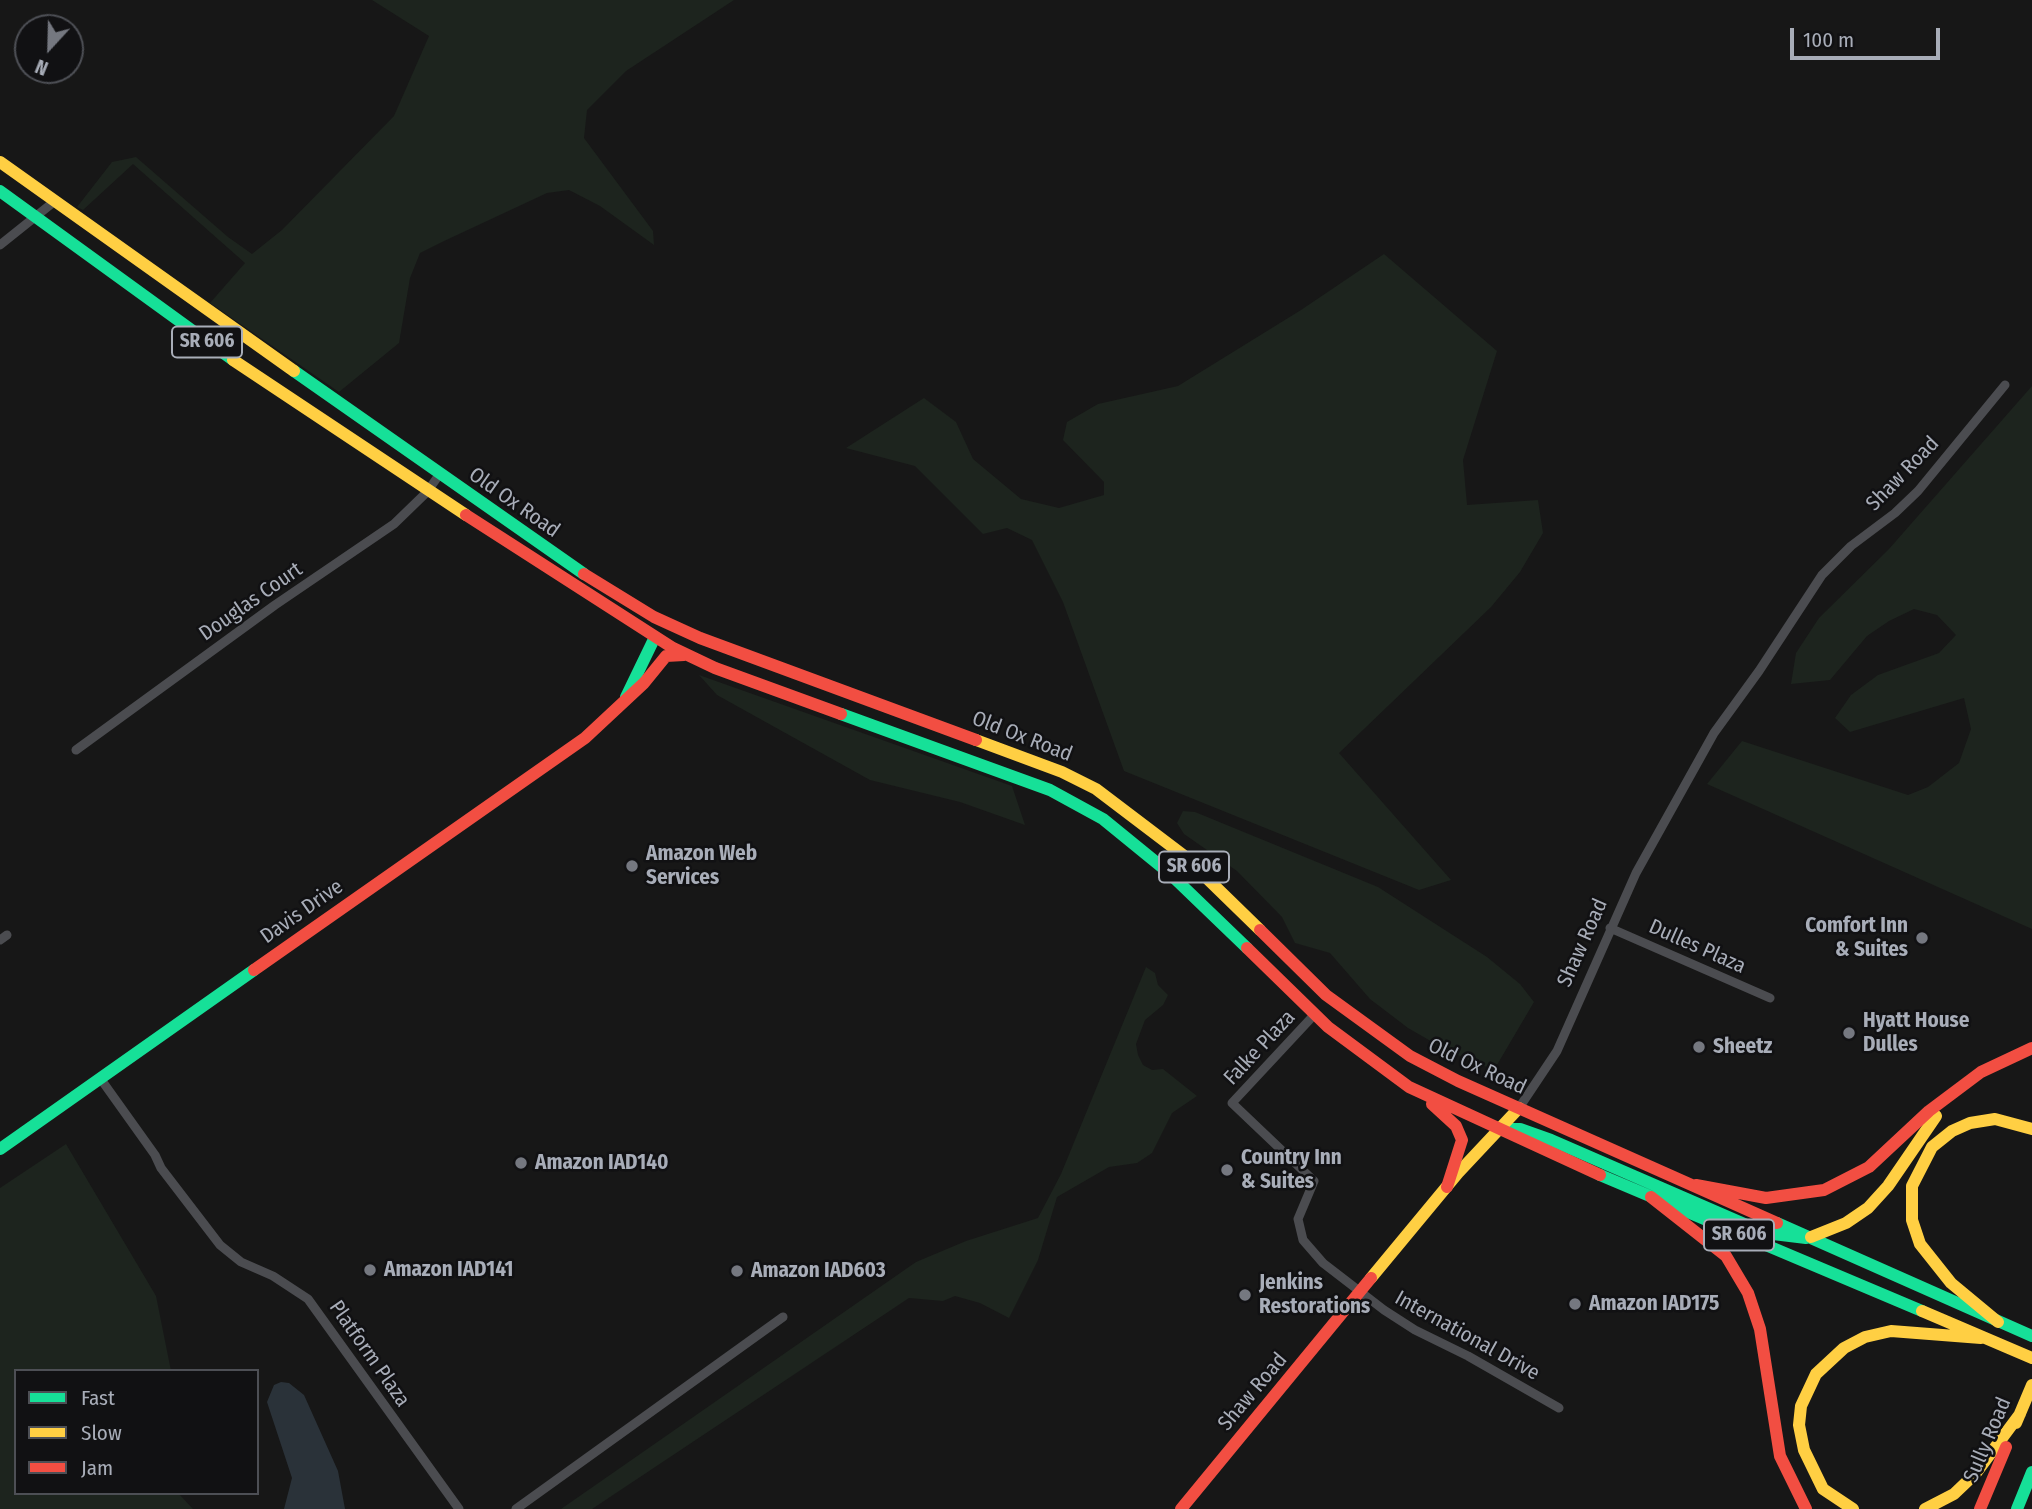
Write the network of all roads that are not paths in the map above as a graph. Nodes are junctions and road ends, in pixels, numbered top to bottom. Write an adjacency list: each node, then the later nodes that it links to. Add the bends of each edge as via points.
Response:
1 (0, 162): 3 (main road, Old Ox Road / SR 606)
2 (0, 191): 4 (main road, Old Ox Road / SR 606)
3 (55, 201): 4 (street); 7 (main road, Old Ox Road / SR 606)
4 (38, 217): 5 (street); 8 (main road, Old Ox Road / SR 606, via 191,331)
5 (0, 245)
6 (2005, 385): 14 (street, Shaw Road, via 1918,491 1822,575 1713,733)
7 (439, 475): 8 (street, Douglas Court); 9 (main road, Old Ox Road / SR 606, via 619,597)
8 (428, 492): 10 (main road, Old Ox Road / SR 606); 13 (street, Douglas Court, via 394,524)
9 (689, 633): 10 (main road, via 672,631); 21 (main road, Old Ox Road / SR 606, via 1096,789 1182,855 1356,1019 1435,1070)
10 (655, 637): 11 (main road, Old Ox Road / SR 606); 12 (main road, Davis Drive)
11 (688, 656): 12 (main road, Davis Drive, via 666,656); 16 (main road, Old Ox Road / SR 606, via 1075,802 1146,852)
12 (623, 703): 18 (main road, Davis Drive, via 575,745)
13 (76, 750)
14 (1610, 928): 15 (street, Dulles Plaza); 21 (street, Shaw Road, via 1557,1051)
15 (1770, 998)
16 (1314, 1015): 20 (main road, Old Ox Road / SR 606); 29 (street, Falke Plaza, via 1232,1103 1314,1181 1298,1219 1303,1240 1323,1263)
17 (2032, 1048): 19 (main road)
18 (100, 1078): 24 (main road, Davis Drive); 39 (street, Platform Plaza, via 220,1245 241,1262 308,1299)
19 (1957, 1089): 25 (main road, via 1869,1167 1824,1190 1766,1198); 28 (main road, via 1868,1208)
20 (1418, 1092): 23 (main road, Old Ox Road / SR 606); 26 (main road, via 1452,1121 1461,1137)
21 (1519, 1108): 23 (main road, Shaw Road); 25 (main road, Old Ox Road / SR 606)
22 (2032, 1129): 31 (main road, via 1995,1119 1952,1131 1932,1147 1912,1186 1912,1220 1920,1244 1951,1283)
23 (1497, 1130): 26 (main road, Shaw Road); 27 (main road, Old Ox Road / SR 606); 28 (main road, via 1534,1133 1765,1233)
24 (0, 1149)
25 (1696, 1185): 28 (main road, Old Ox Road / SR 606)
26 (1447, 1187): 29 (main road, Shaw Road)
27 (1651, 1197): 33 (main road, Old Ox Road / SR 606); 42 (main road, via 1726,1256 1748,1293 1760,1329 1780,1456)
28 (1811, 1237): 31 (main road, Old Ox Road / SR 606)
29 (1360, 1291): 36 (street, International Drive, via 1415,1330); 41 (main road, Shaw Road)
30 (783, 1317): 40 (street)
31 (1998, 1322): 32 (main road, Old Ox Road / SR 606)
32 (2032, 1336)
33 (1981, 1338): 34 (main road, Old Ox Road / SR 606); 43 (main road, via 1891,1331 1844,1348 1816,1374 1801,1406 1804,1450 1823,1489)
34 (2032, 1358)
35 (2032, 1385): 37 (main road, Sully Road)
36 (1559, 1408)
37 (2020, 1414): 44 (main road, via 1976,1473 1954,1494); 45 (main road, Sully Road)
38 (2032, 1472): 46 (main road)
39 (459, 1509)
40 (516, 1509)
41 (1181, 1509)
42 (1806, 1509)
43 (1853, 1509)
44 (1925, 1509)
45 (1980, 1509)
46 (2017, 1509)

